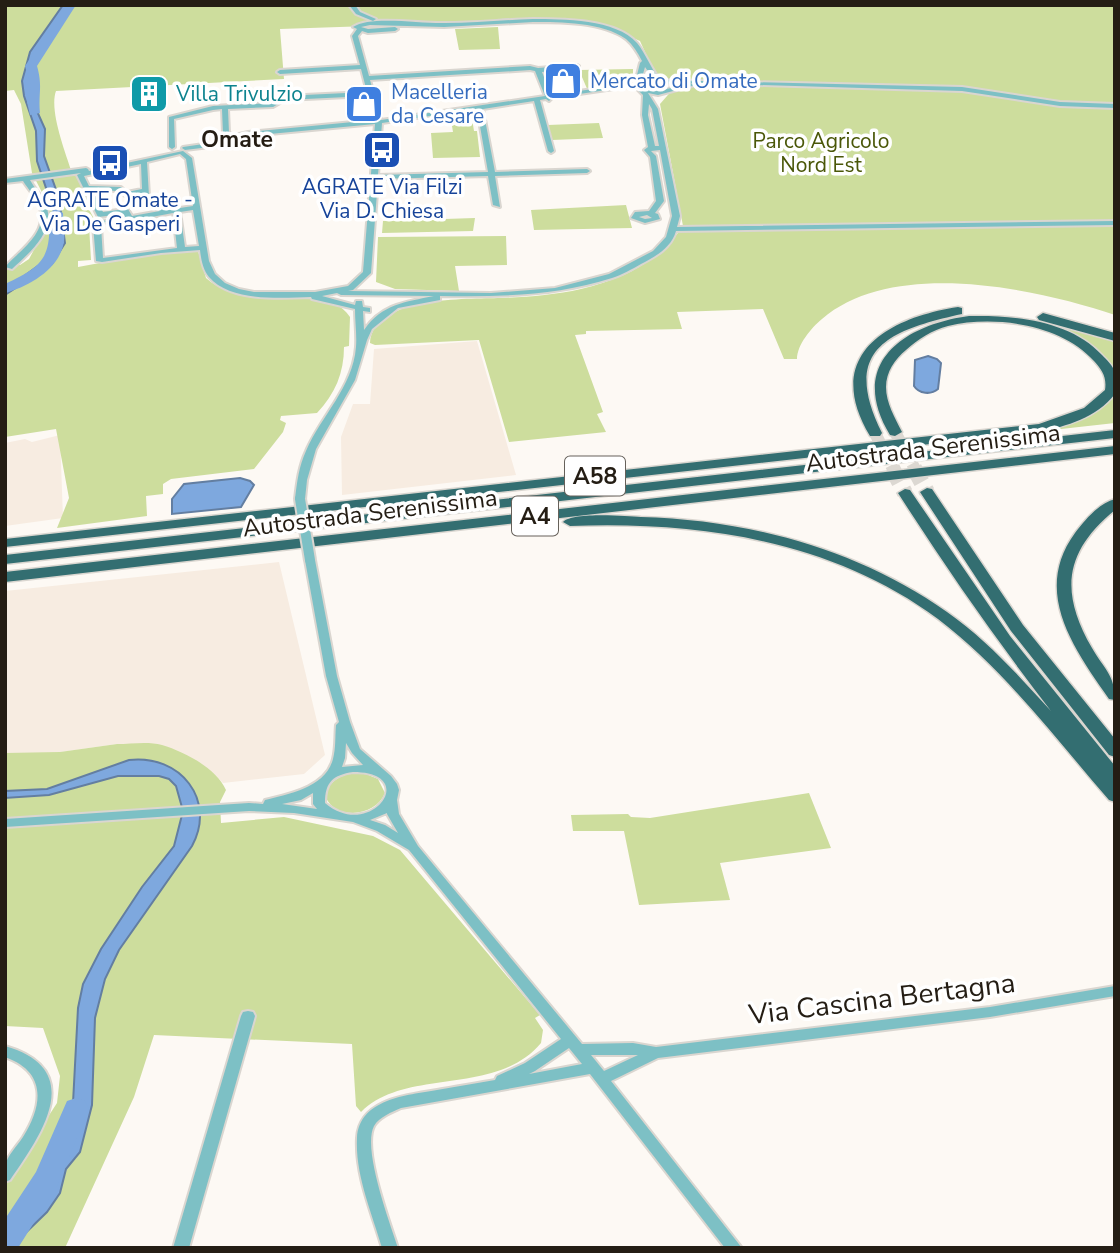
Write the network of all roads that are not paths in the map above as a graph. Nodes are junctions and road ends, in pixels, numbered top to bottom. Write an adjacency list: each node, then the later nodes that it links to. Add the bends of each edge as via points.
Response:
1 (351, 5): 2 (street); 4 (street)
2 (380, 22): 3 (street); 4 (street, via 364,22); 5 (street, via 385,26)
3 (447, 25): 5 (street); 7 (street, via 555,22 593,26 632,39)
4 (358, 28): 5 (street); 6 (street)
5 (376, 30): 6 (street)
6 (357, 40): 8 (street)
7 (643, 63): 13 (street); 17 (street)
8 (363, 67): 11 (street); 12 (street)
9 (577, 67): 10 (street)
10 (538, 70): 12 (street); 20 (street)
11 (280, 72)
12 (366, 78): 19 (street)
13 (659, 81): 14 (street); 17 (street); 18 (street, via 670,85)
14 (692, 81): 15 (street); 16 (street)
15 (716, 82): 16 (street); 22 (street, via 962,89 1060,104)
16 (683, 87): 18 (street)
17 (642, 89): 18 (street); 20 (street); 25 (street); 29 (street)
18 (668, 91): 25 (street)
19 (370, 94): 23 (street, via 284,98 268,105); 26 (street)
20 (549, 99): 21 (street)
21 (537, 100): 24 (street); 31 (street)
22 (1115, 106)
23 (225, 108): 27 (street, via 226,134); 30 (street, via 171,118)
24 (480, 108): 26 (street); 34 (street)
25 (655, 109): 28 (street)
26 (379, 122): 27 (street); 35 (street)
27 (235, 137): 30 (street, via 226,143)
28 (663, 147): 29 (street); 47 (street)
29 (652, 148): 44 (street, via 647,152 653,156 660,201)
30 (177, 151): 32 (street); 36 (street); 41 (street, via 189,158)
31 (551, 151)
32 (144, 162): 38 (street, via 80,175); 39 (street)
33 (587, 171): 34 (street)
34 (492, 173): 35 (street); 40 (street)
35 (375, 177): 51 (street)
36 (29, 178): 37 (street); 50 (street, via 43,204 41,233)
37 (5, 181)
38 (87, 188): 39 (street, via 121,189 125,194); 42 (street, via 101,215 125,211 130,219)
39 (145, 191): 42 (street)
40 (497, 205)
41 (197, 206): 42 (street); 48 (street)
42 (163, 211)
43 (177, 213): 49 (street)
44 (651, 214)
45 (102, 220): 49 (street, via 97,225 99,259)
46 (1115, 223): 47 (street)
47 (675, 229): 55 (street, via 656,254 612,276 555,290)
48 (203, 248): 49 (street); 54 (street, via 207,270 218,283 243,292)
49 (181, 249)
50 (9, 267)
51 (369, 279): 52 (street); 53 (street); 57 (street)
52 (316, 294): 54 (street); 57 (street)
53 (395, 294): 55 (street); 57 (street, via 365,296); 58 (street, via 400,302)
54 (292, 295): 56 (street)
55 (471, 295): 58 (street)
56 (330, 300): 57 (street); 59 (street)
57 (360, 303): 58 (street, via 381,311); 59 (street)
58 (396, 307): 61 (street, via 371,325)
59 (358, 319): 61 (street)
60 (1115, 337): 63 (highway, via 1007,312 966,311 915,320 881,340 861,369 862,404)
61 (360, 346): 74 (street, bridge, via 350,383 308,453 300,499)
62 (895, 432): 70 (highway, A58, via 881,394 884,371 906,343 948,323 1001,320 1056,331 1089,348 1112,378 1111,390 1097,404 1039,428)
63 (875, 433)
64 (1115, 433): 71 (highway, Autostrada Serenissima / A4)
65 (1115, 450): 69 (highway, Autostrada Serenissima / A4)
66 (927, 492): 75 (highway, via 1017,628)
67 (905, 493): 78 (highway, via 997,632)
68 (1115, 503): 73 (highway, via 1074,541 1062,585 1077,640)
69 (334, 540): 72 (highway, Autostrada Serenissima / A4); 80 (highway, A58, via 370,544 565,523 637,521 739,532 818,553 891,584 949,621 1016,683)
70 (5, 543)
71 (5, 560)
72 (5, 578)
73 (1115, 695)
74 (342, 718): 76 (street, via 356,754); 77 (street, via 340,754)
75 (1115, 751)
76 (378, 772): 77 (street, via 359,768); 81 (street, via 391,782)
77 (332, 774): 79 (street)
78 (1115, 778)
79 (321, 783): 82 (street, via 293,798); 83 (street, via 317,800)
80 (1115, 796)
81 (391, 799): 84 (street, via 376,813); 86 (street, via 393,814)
82 (249, 807): 83 (street); 85 (street)
83 (332, 815): 84 (street)
84 (352, 819): 86 (street, via 381,828)
85 (5, 823)
86 (414, 849): 89 (street)
87 (1115, 990): 91 (street, Via Cascina Bertagna, via 990,1012)
88 (248, 1016): 95 (street)
89 (574, 1045): 91 (street, Via Cascina Bertagna); 92 (street); 93 (street)
90 (5, 1052): 94 (street, via 23,1057 39,1072 46,1097 36,1126)
91 (656, 1053): 92 (street, Via Cascina Bertagna)
92 (597, 1074): 93 (street, Via Cascina Bertagna); 97 (street)
93 (483, 1087): 96 (street, via 403,1102 385,1108 368,1124 366,1155)
94 (5, 1176)
95 (181, 1248)
96 (390, 1248)
97 (734, 1248)

